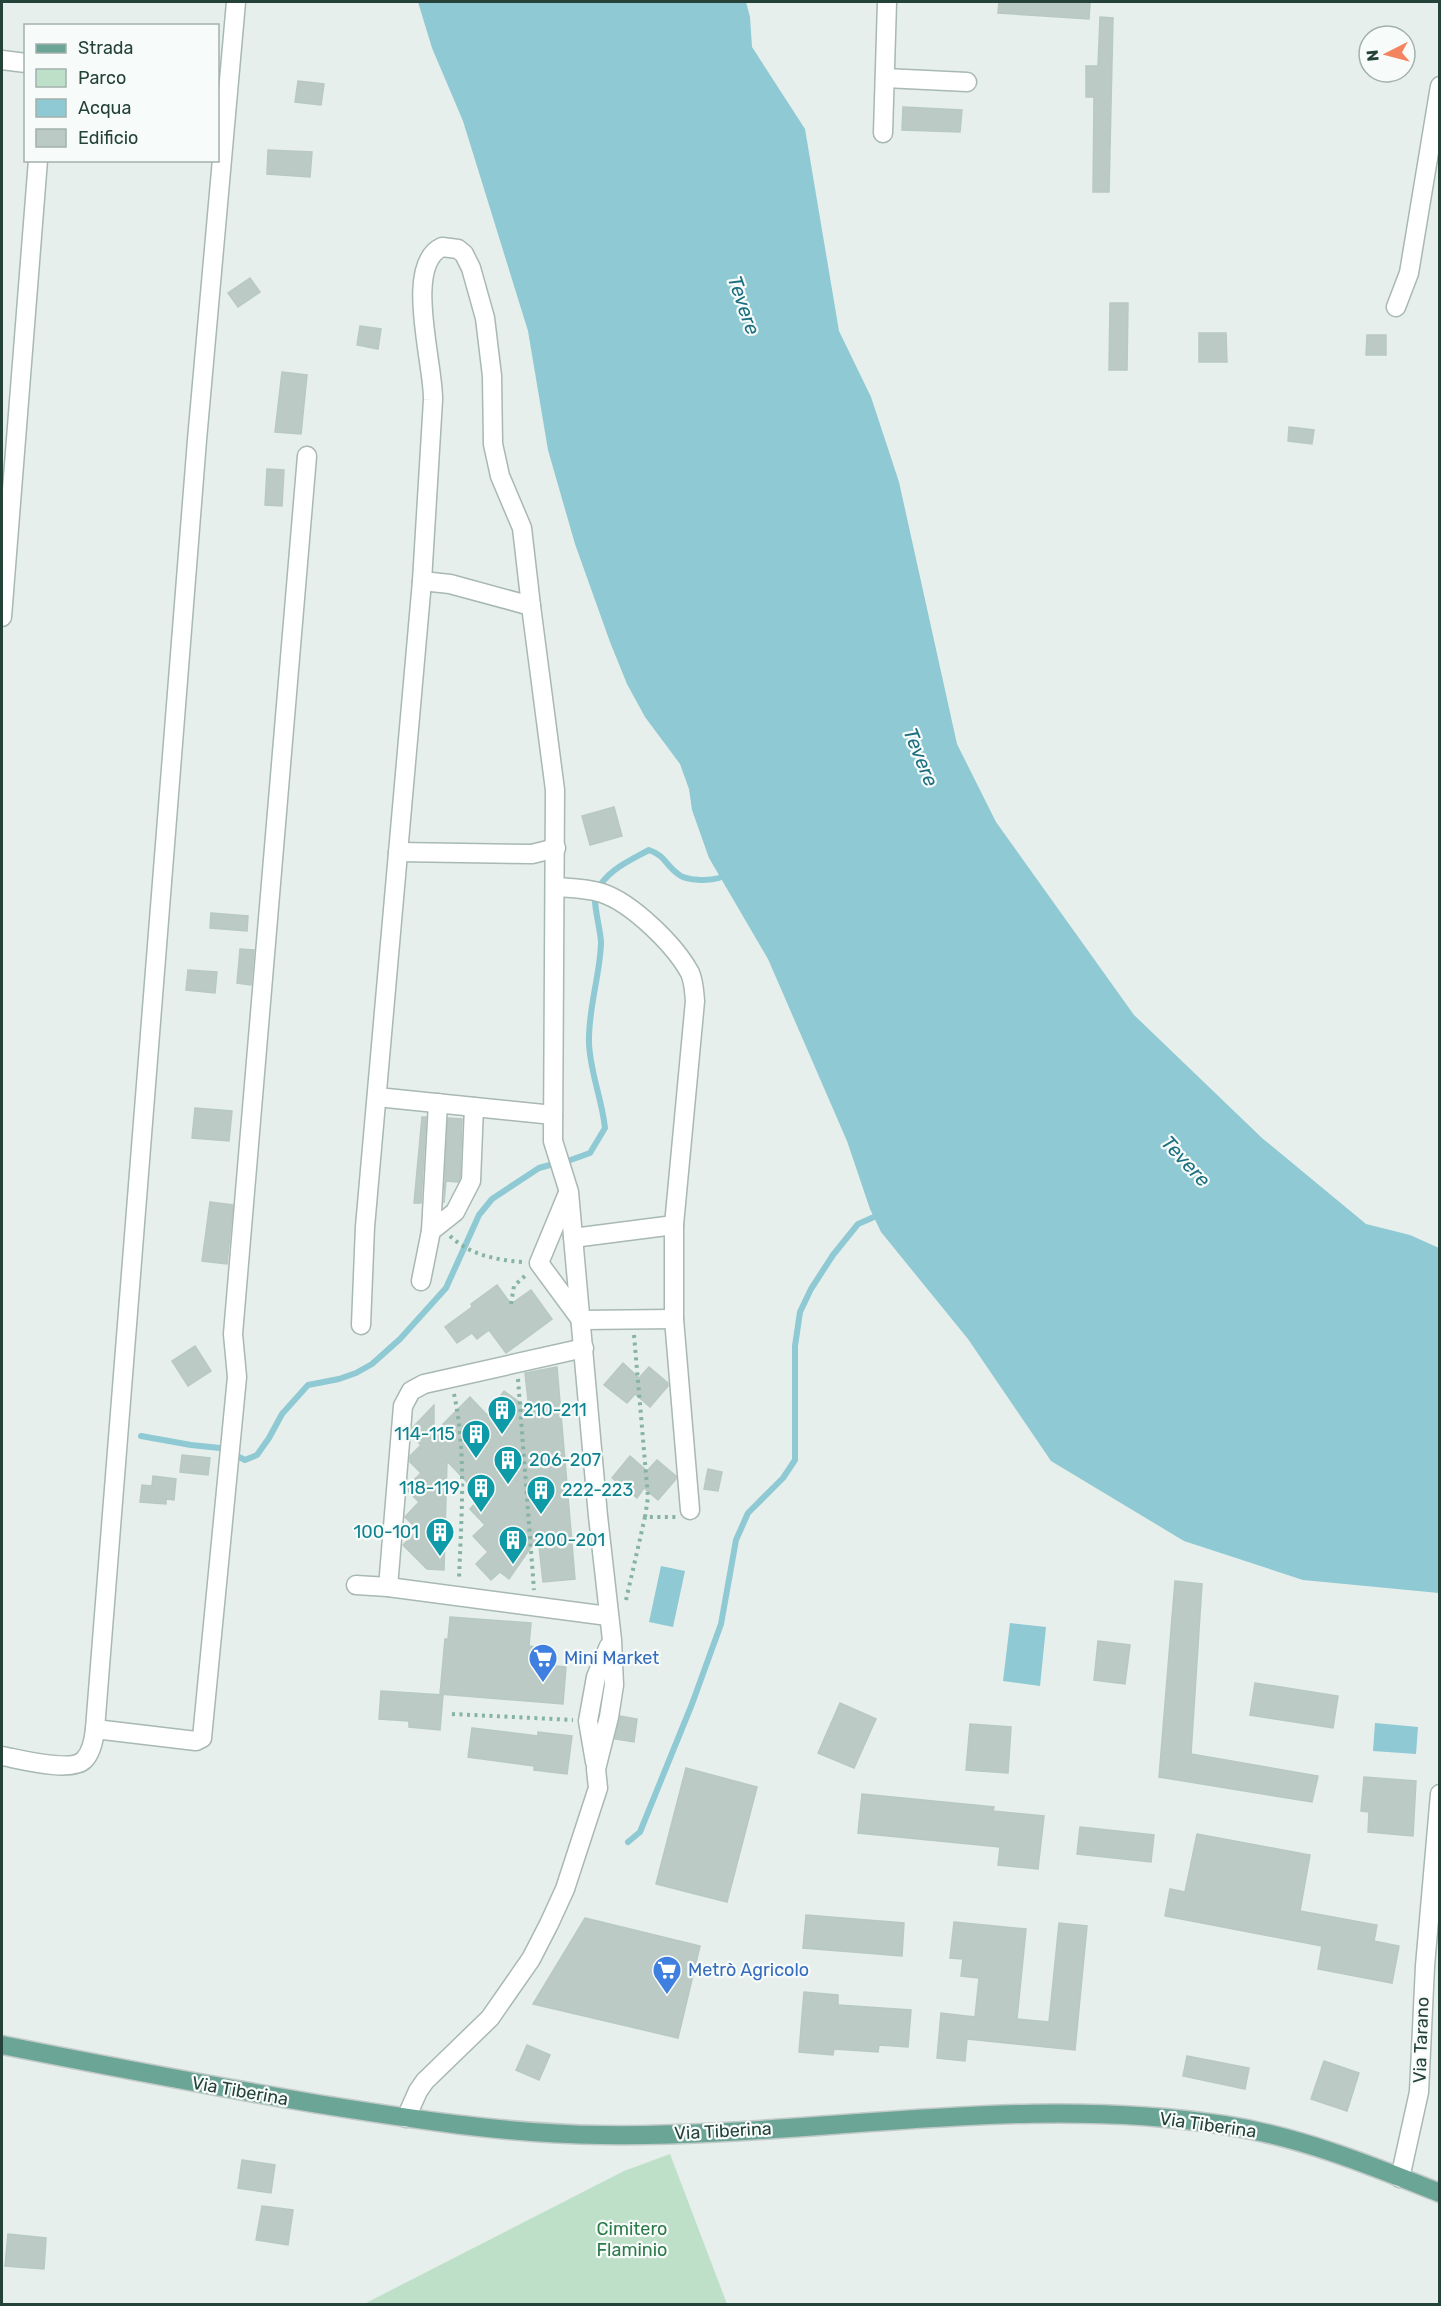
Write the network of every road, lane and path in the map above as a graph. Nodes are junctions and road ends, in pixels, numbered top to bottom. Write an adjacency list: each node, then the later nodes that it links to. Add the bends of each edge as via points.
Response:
1 (236, 2): 48 (street, via 195,464)
2 (887, 2): 5 (street)
3 (2, 60): 4 (street)
4 (24, 63)
5 (885, 78): 6 (street); 8 (street)
6 (967, 82)
7 (1440, 86): 10 (street, via 1409,273)
8 (883, 133)
9 (38, 162): 14 (street)
10 (1396, 307)
11 (307, 456): 48 (street, via 233,1334 237,1377 204,1726 202,1738 196,1741)
12 (422, 581): 13 (street, via 450,584); 13 (street, via 433,390 422,295 430,256 442,247 450,247 464,254 471,268 485,318 492,376 493,444 500,476 522,528); 16 (street)
13 (531, 606): 15 (street, via 555,790)
14 (2, 617)
15 (556, 848): 16 (street, via 532,854); 17 (street)
16 (398, 852): 18 (street)
17 (556, 887): 21 (street); 23 (street, via 581,888 622,902 662,937 690,974 695,1001)
18 (377, 1097): 19 (street); 33 (street)
19 (438, 1103): 20 (street); 24 (street)
20 (474, 1107): 21 (street); 24 (street, via 471,1181 456,1212)
21 (553, 1115): 22 (street, via 553,1141)
22 (569, 1192): 26 (street); 27 (street)
23 (674, 1225): 26 (street); 30 (street)
24 (431, 1231): 28 (street)
25 (452, 1238): 27 (path, via 496,1260)
26 (573, 1238): 31 (street)
27 (539, 1263): 29 (path, via 514,1286); 31 (street)
28 (421, 1281)
29 (511, 1304)
30 (675, 1319): 32 (street); 37 (street)
31 (581, 1320): 32 (street); 34 (street)
32 (632, 1321): 38 (path, via 648,1497)
33 (361, 1325)
34 (584, 1347): 35 (street); 44 (street)
35 (517, 1363): 36 (street); 43 (path)
36 (451, 1378): 40 (street, via 411,1391 403,1406); 41 (path, via 459,1417 462,1496)
37 (690, 1510): 38 (path, via 678,1517)
38 (645, 1517): 42 (path)
39 (356, 1585): 40 (street)
40 (388, 1587): 41 (street)
41 (459, 1596): 43 (street)
42 (625, 1604)
43 (534, 1606): 44 (street)
44 (608, 1616): 45 (street)
45 (612, 1640): 47 (street, via 596,1677); 50 (street, via 614,1685)
46 (452, 1714): 47 (path)
47 (588, 1721): 50 (street)
48 (95, 1729): 49 (street, via 93,1744 84,1760 69,1767)
49 (2, 1756)
50 (596, 1769): 54 (street, via 598,1788 582,1839 565,1888 531,1959 490,2018 418,2091)
51 (1440, 1794): 52 (street, Via Tarano)
52 (1435, 1891): 55 (street, Via Tarano, via 1425,1966 1418,2102)
53 (2, 2045): 54 (main road, Via Tiberina, via 209,2086)
54 (406, 2118): 55 (main road, Via Tiberina, via 548,2133 619,2135 1103,2113 1188,2120 1266,2133)
55 (1400, 2178): 56 (main road, Via Tiberina)
56 (1440, 2193)

